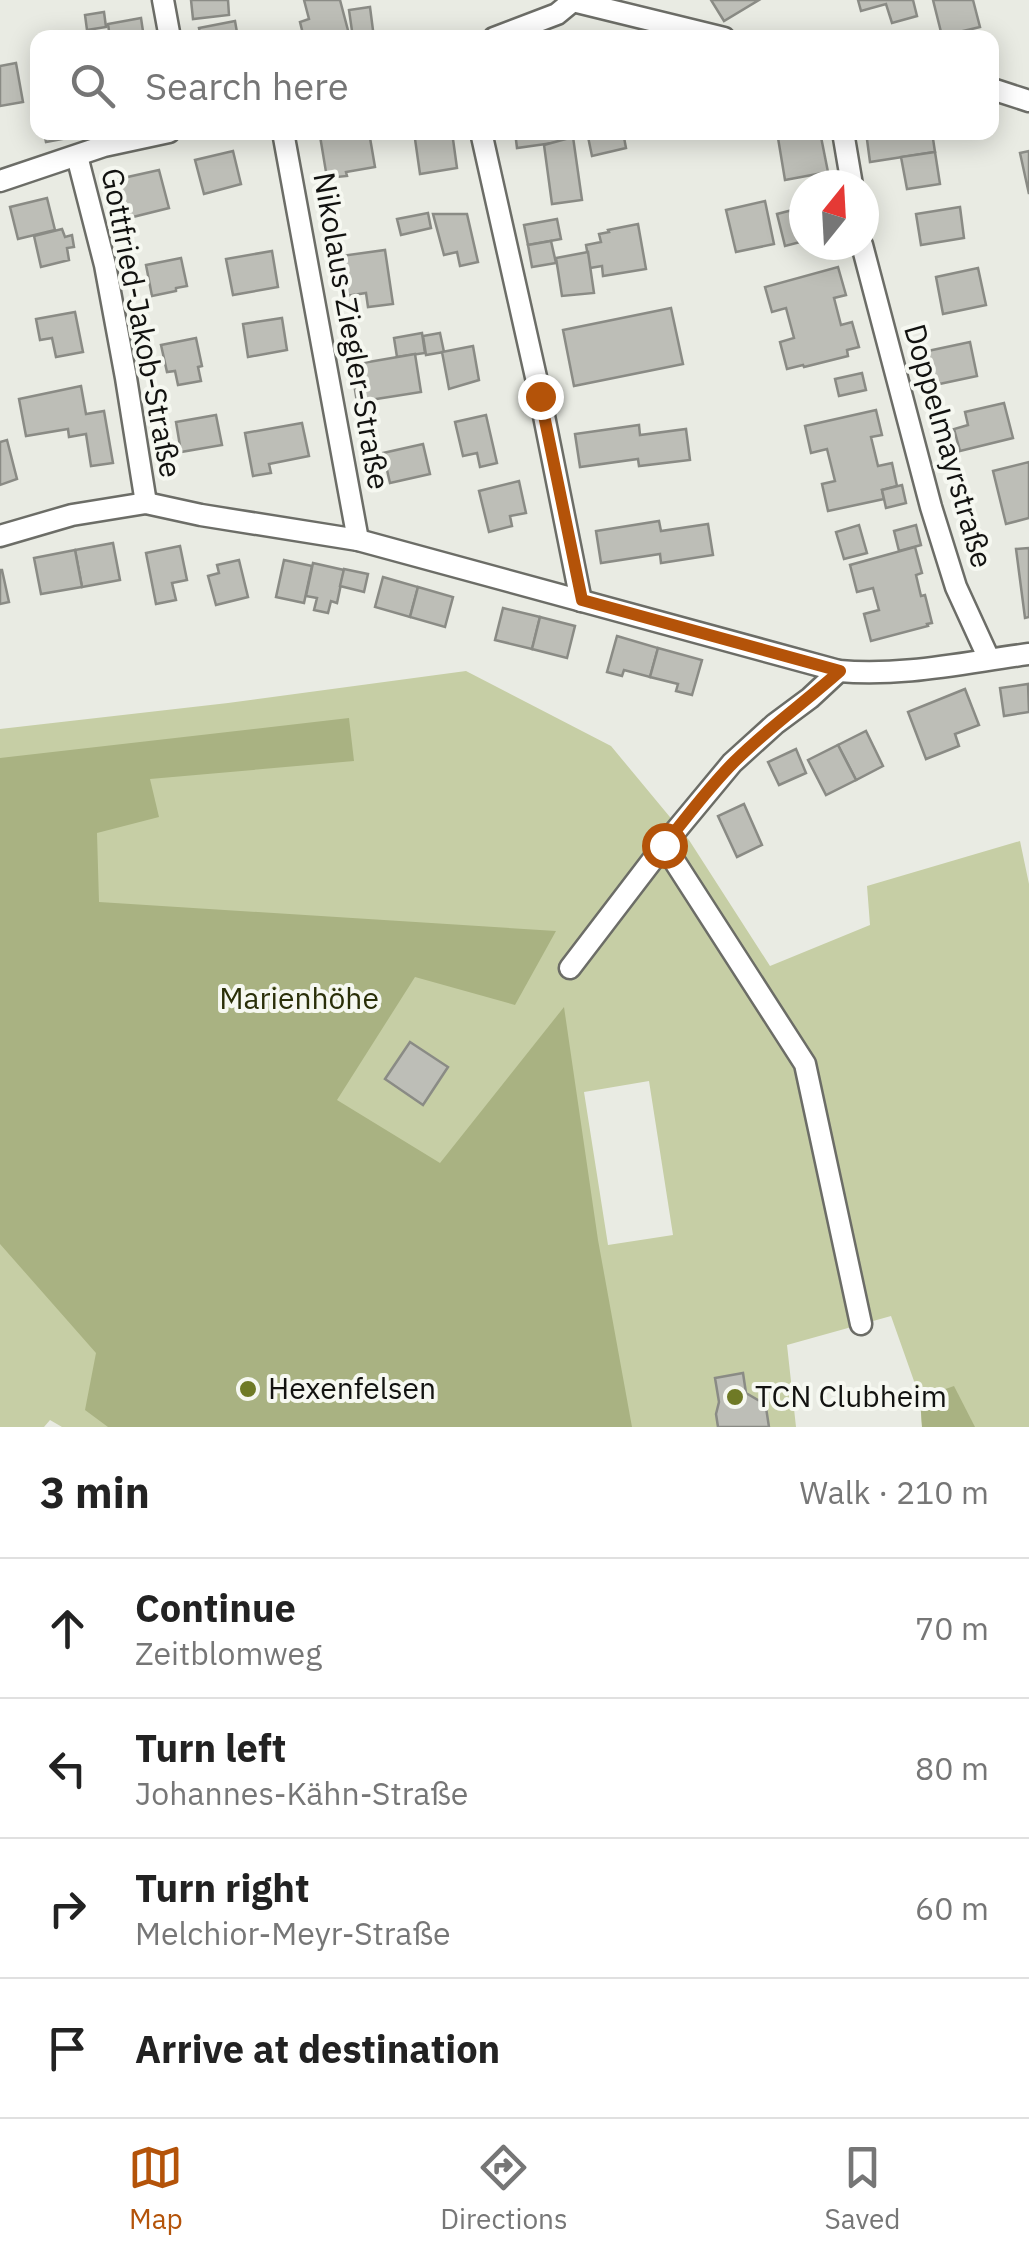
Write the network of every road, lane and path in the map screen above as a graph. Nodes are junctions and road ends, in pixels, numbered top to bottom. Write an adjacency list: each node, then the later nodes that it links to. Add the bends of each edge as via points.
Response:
1 (163, 0): 3 (street)
2 (573, 1): 4 (street); 5 (street)
3 (169, 30)
4 (515, 30)
5 (691, 30)
6 (999, 91): 7 (street)
7 (1029, 101)
8 (132, 140): 12 (street)
9 (284, 140): 18 (street, Nikolaus-Ziegler-Straße)
10 (483, 140): 19 (street)
11 (844, 140): 13 (street)
12 (77, 156): 14 (street); 16 (street, Gottfried-Jakob-Straße, via 105,265)
13 (849, 170)
14 (0, 182)
15 (866, 260): 21 (street, Doppelmayrstraße, via 936,523)
16 (146, 502): 17 (street); 18 (street)
17 (0, 536)
18 (358, 540): 19 (street)
19 (582, 600): 22 (street)
20 (1029, 654): 21 (street)
21 (989, 659): 22 (street, via 867,674)
22 (840, 671): 23 (street, via 732,764)
23 (664, 845): 24 (street); 25 (street, via 805,1064)
24 (570, 968)
25 (861, 1324)

